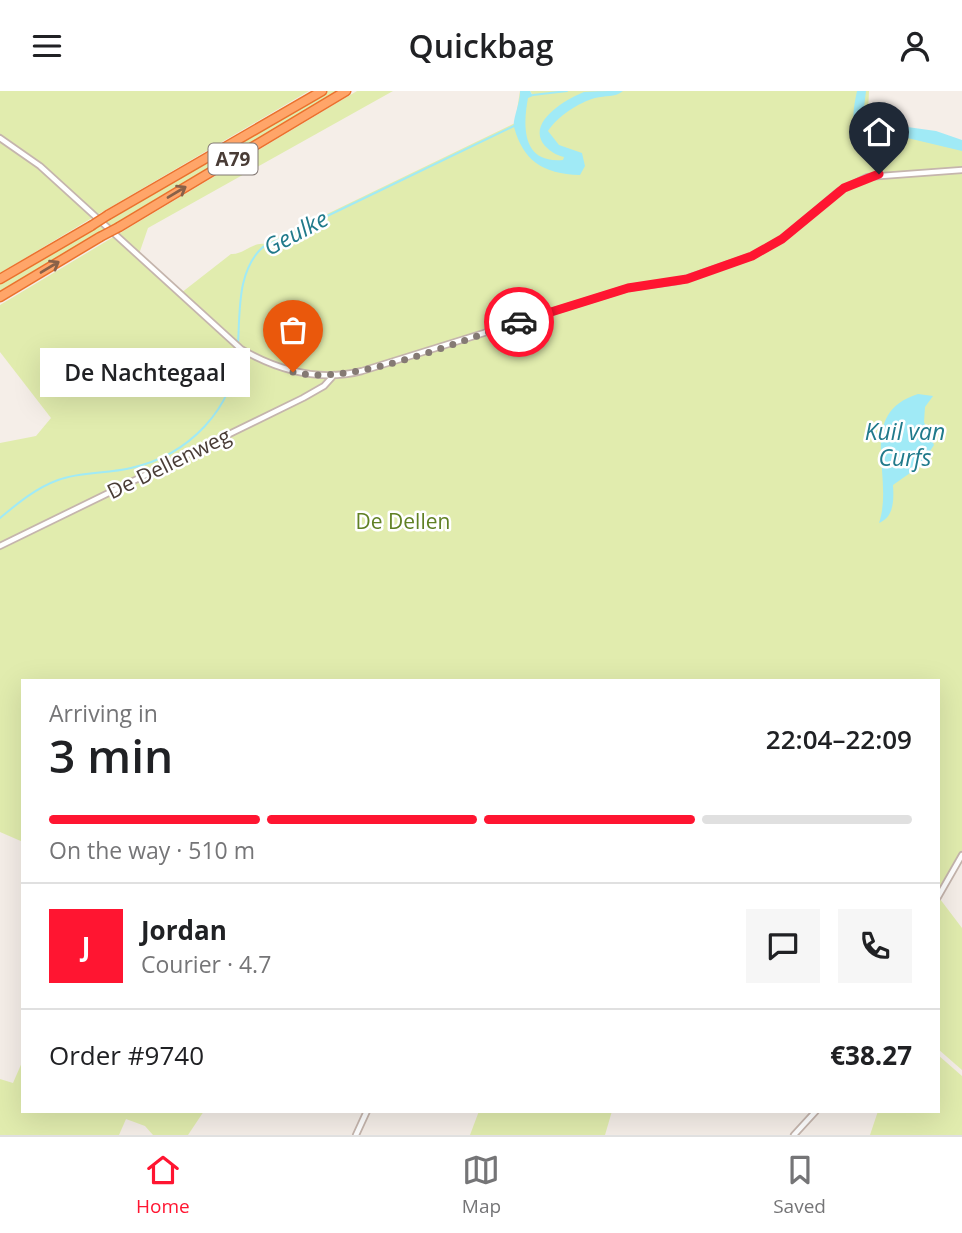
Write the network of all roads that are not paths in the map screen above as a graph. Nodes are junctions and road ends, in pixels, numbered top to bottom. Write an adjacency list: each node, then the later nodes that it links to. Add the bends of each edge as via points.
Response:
1 (323, 91): 5 (highway, A79, bridge)
2 (346, 91): 6 (highway, A79, one-way to 2, bridge)
3 (0, 138): 7 (street, via 22,151 242,349 285,369)
4 (962, 170): 7 (street, via 867,177 839,191 774,244 728,265 680,281 628,288 384,364)
5 (0, 279)
6 (0, 297)
7 (334, 375): 8 (street, De Dellenweg, via 310,395)
8 (0, 546)
9 (962, 856): 10 (street)
10 (940, 894)
11 (366, 1113): 13 (street)
12 (814, 1113): 14 (street)
13 (356, 1135)
14 (794, 1135)

